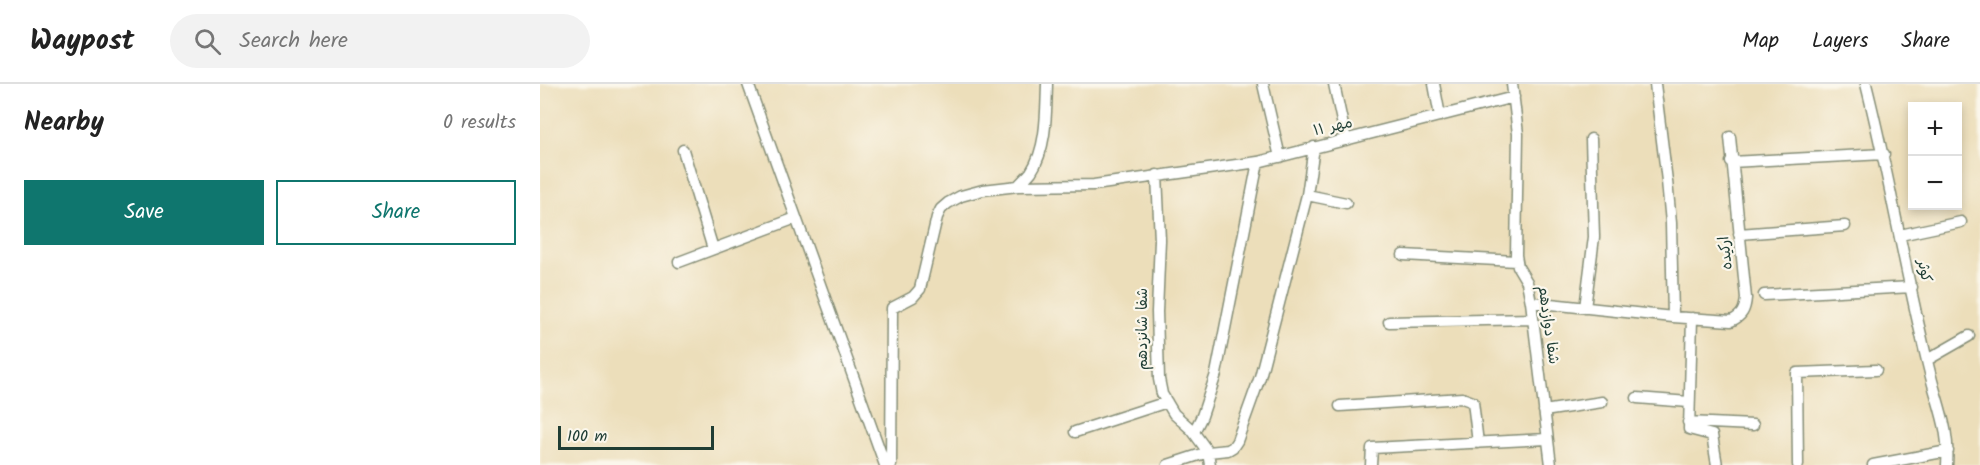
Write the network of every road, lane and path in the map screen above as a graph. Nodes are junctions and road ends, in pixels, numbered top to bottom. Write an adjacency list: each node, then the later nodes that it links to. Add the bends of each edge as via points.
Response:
1 (748, 84): 24 (street)
2 (1047, 84): 21 (street, via 1038,157)
3 (1263, 84): 17 (street)
4 (1334, 84): 13 (street)
5 (1434, 84): 10 (street)
6 (1512, 84): 9 (street, شفا دوازدهم)
7 (1655, 84): 37 (street, via 1668,192)
8 (1866, 84): 16 (street, کوثر)
9 (1514, 98): 10 (street, مهر ۱۱); 31 (street, شفا دوازدهم, via 1518,146)
10 (1440, 116): 13 (street, مهر ۱۱)
11 (1730, 137): 19 (street, ارکیده)
12 (1591, 139): 36 (street, via 1594,237)
13 (1346, 140): 14 (street, مهر ۱۱)
14 (1314, 147): 17 (street, مهر ۱۱); 22 (street)
15 (682, 150): 29 (street)
16 (1884, 154): 19 (street); 28 (street, کوثر)
17 (1280, 157): 18 (street, مهر ۱۱)
18 (1258, 162): 20 (street, مهر ۱۱); 53 (street, via 1216,374)
19 (1731, 162): 27 (street, ارکیده)
20 (1157, 175): 21 (street, مهر ۱۱, via 1094,185); 45 (street, شفا شانزدهم, via 1159,379)
21 (1018, 186): 59 (street, مهر ۱۱, via 961,196 941,209 920,288 913,297 892,308)
22 (1306, 195): 23 (street); 57 (street, via 1260,377 1239,435 1228,450)
23 (1346, 203)
24 (796, 218): 29 (street); 58 (street)
25 (1961, 222): 28 (street)
26 (1845, 226): 27 (street)
27 (1739, 234): 38 (street, ارکیده, via 1745,309 1731,321)
28 (1900, 235): 33 (street, کوثر)
29 (713, 249): 32 (street)
30 (1403, 255): 31 (street)
31 (1516, 261): 35 (street, شفا دوازدهم, via 1527,282)
32 (678, 262)
33 (1912, 287): 34 (street); 42 (street, کوثر)
34 (1764, 295)
35 (1531, 302): 36 (street); 39 (street, شفا دوازدهم)
36 (1585, 308): 37 (street)
37 (1673, 316): 38 (street)
38 (1692, 318): 47 (street)
39 (1533, 319): 40 (street); 49 (street, شفا دوازدهم)
40 (1389, 322)
41 (1969, 336): 42 (street)
42 (1927, 360): 56 (street, کوثر, via 1946,428)
43 (1876, 370): 65 (street, via 1797,373)
44 (1637, 398): 47 (street)
45 (1167, 402): 52 (street); 53 (street, شفا شانزدهم)
46 (1602, 402): 49 (street)
47 (1689, 402): 50 (street)
48 (1340, 406): 55 (street, via 1462,398 1473,402)
49 (1544, 411): 54 (street, شفا دوازدهم)
50 (1688, 422): 51 (street); 64 (street, via 1691,431 1712,435)
51 (1753, 425)
52 (1076, 432)
53 (1194, 432): 57 (street, شفا شانزدهم)
54 (1547, 439): 55 (street); 63 (street, شفا دوازدهم)
55 (1478, 443): 62 (street, via 1372,448)
56 (1948, 451): 66 (street); 67 (street, کوثر)
57 (1208, 452): 60 (street); 61 (street, شفا شانزدهم)
58 (885, 465)
59 (891, 465)
60 (1168, 465)
61 (1210, 465)
62 (1371, 465)
63 (1551, 465)
64 (1717, 465)
65 (1798, 465)
66 (1873, 465)
67 (1947, 465)

